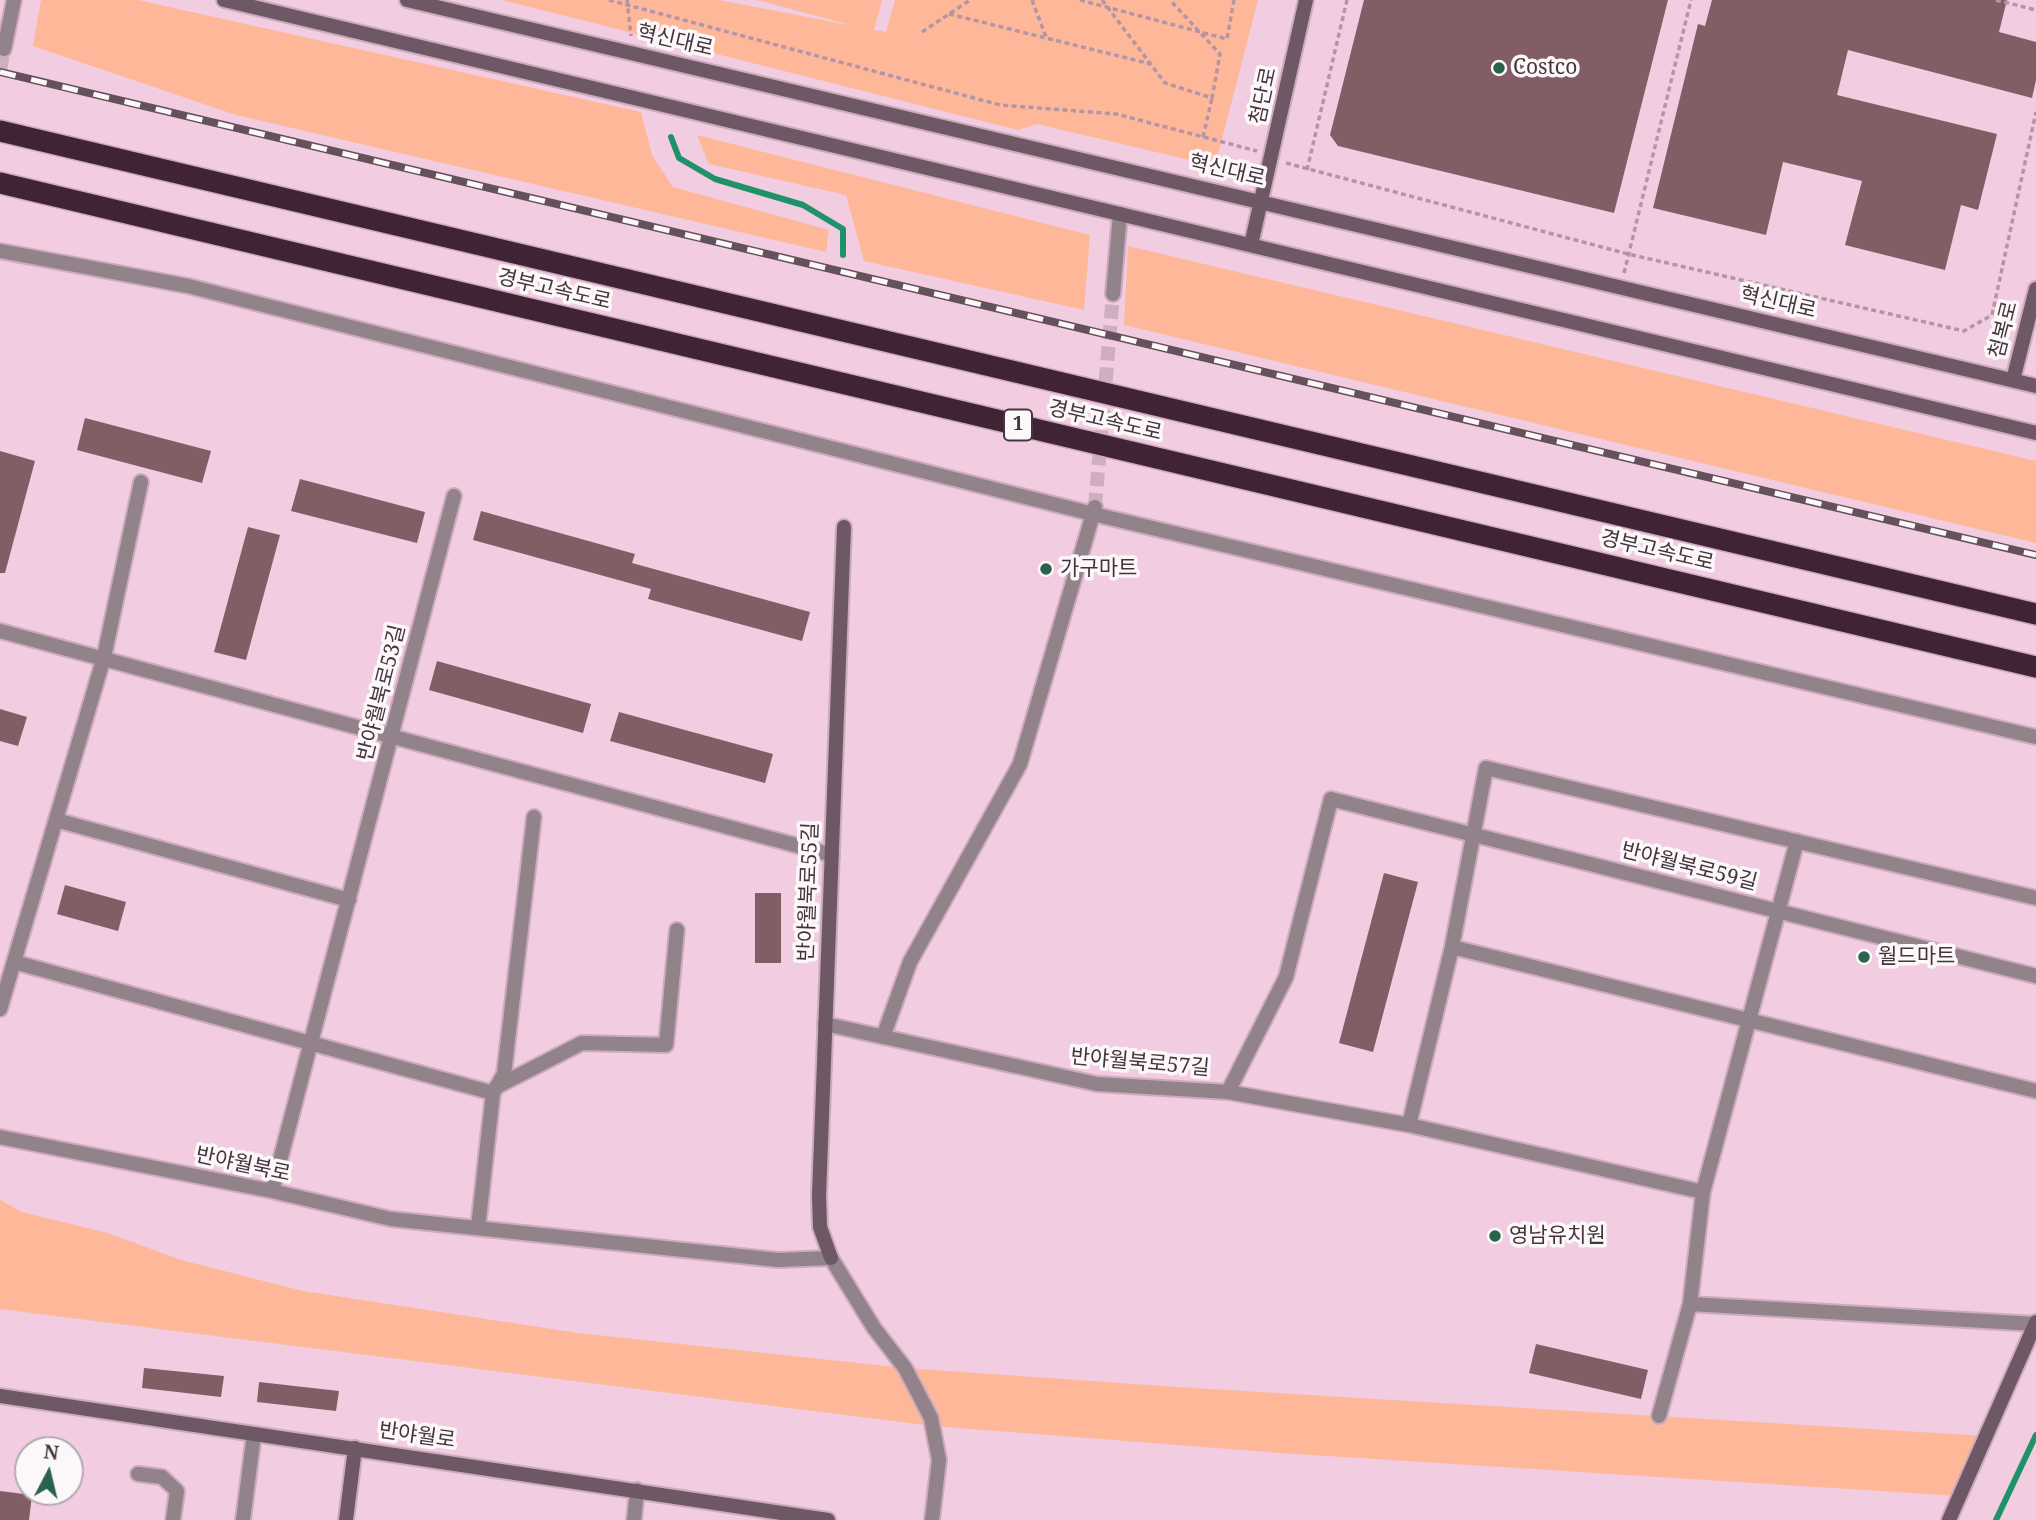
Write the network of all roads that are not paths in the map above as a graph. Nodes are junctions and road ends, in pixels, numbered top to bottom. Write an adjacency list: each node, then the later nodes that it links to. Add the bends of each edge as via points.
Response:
1 (14, 0): 5 (street)
2 (224, 0): 9 (main road)
3 (407, 0): 8 (main road, 혁신대로)
4 (1306, 0): 8 (main road, 첨단로)
5 (4, 49)
6 (0, 131): 21 (highway, 경부고속도로)
7 (0, 183): 24 (highway, 경부고속도로 / 1)
8 (1262, 201): 10 (main road, 첨단로); 14 (main road, 혁신대로)
9 (1120, 214): 10 (main road); 13 (street)
10 (1251, 245): 16 (main road)
11 (0, 251): 19 (street, via 188,286)
12 (2036, 289): 14 (main road, 첨복로)
13 (1113, 294)
14 (2013, 380): 15 (main road, 혁신대로)
15 (2036, 386)
16 (2036, 433)
17 (141, 482): 23 (street)
18 (454, 496): 25 (street, 반야월북로53길)
19 (1094, 511): 26 (street); 43 (street, via 1020,764 910,962)
20 (844, 527): 32 (main road, 반야월북로55길)
21 (2036, 614)
22 (0, 631): 23 (street)
23 (104, 657): 25 (street); 29 (street)
24 (2036, 667)
25 (393, 736): 32 (street); 34 (street, 반야월북로53길)
26 (2036, 737)
27 (1331, 799): 30 (street, 반야월북로59길); 46 (street, 반야월북로57길, via 1286,977)
28 (534, 817): 45 (street, via 504,1074)
29 (56, 820): 34 (street); 38 (street)
30 (1472, 834): 31 (street, via 1486,768); 35 (street, 반야월북로59길); 37 (street)
31 (1797, 841): 33 (street); 35 (street)
32 (832, 855): 42 (main road, 반야월북로55길)
33 (2036, 898)
34 (349, 900): 44 (street, 반야월북로53길)
35 (1779, 912): 39 (street, 반야월북로59길); 41 (street)
36 (677, 930): 45 (street, via 666,1045 582,1043)
37 (1452, 947): 41 (street); 48 (street)
38 (14, 962): 40 (street); 44 (street)
39 (2036, 976)
40 (0, 1009)
41 (1751, 1021): 47 (street); 51 (street)
42 (825, 1024): 43 (street, 반야월북로57길); 53 (main road, 반야월북로55길, via 819,1196 820,1227)
43 (883, 1037): 46 (street, 반야월북로57길, via 1097,1084)
44 (311, 1043): 45 (street); 50 (street, 반야월북로53길)
45 (495, 1090): 52 (street)
46 (1228, 1091): 48 (street)
47 (2036, 1091)
48 (1409, 1125): 51 (street)
49 (0, 1136): 50 (street, 반야월북로)
50 (272, 1191): 52 (street, 반야월북로, via 391,1219)
51 (1703, 1192): 54 (street)
52 (478, 1228): 53 (street, 반야월북로, via 778,1260)
53 (831, 1258): 67 (street, via 874,1328 905,1367 931,1418 939,1460)
54 (1690, 1304): 55 (street); 57 (street)
55 (2036, 1324): 68 (main road)
56 (0, 1396): 58 (main road, 반야월로)
57 (1659, 1416)
58 (254, 1434): 59 (main road, 반야월로); 63 (street)
59 (355, 1448): 61 (main road, 반야월로); 64 (main road)
60 (138, 1474): 62 (street, via 162,1477 177,1492)
61 (638, 1490): 65 (street); 66 (main road, 반야월로)
62 (173, 1520)
63 (243, 1520)
64 (346, 1520)
65 (634, 1520)
66 (828, 1520)
67 (932, 1520)
68 (1949, 1520)

